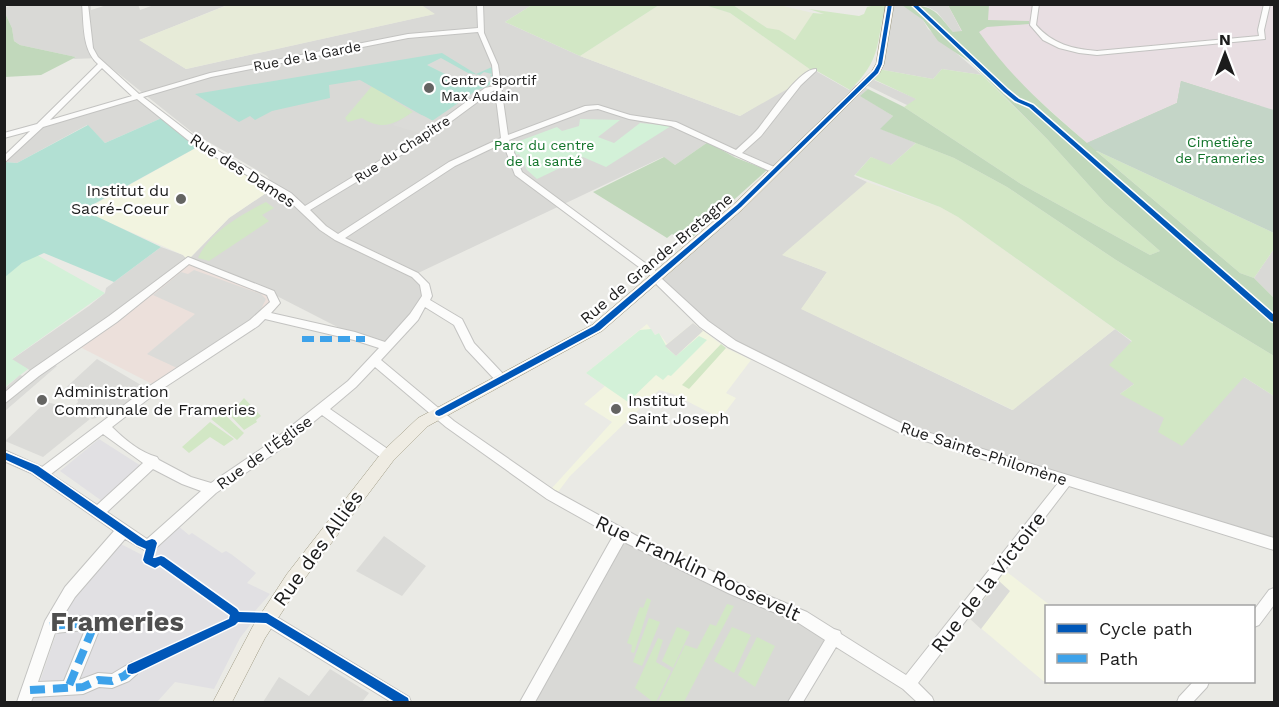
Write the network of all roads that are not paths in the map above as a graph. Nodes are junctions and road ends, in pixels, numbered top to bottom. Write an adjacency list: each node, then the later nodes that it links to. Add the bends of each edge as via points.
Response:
1 (85, 4): 9 (street, Rue des Dames, via 90,48)
2 (480, 4): 6 (street)
3 (890, 4): 18 (main road, Rue de Grande-Bretagne, via 880,64)
4 (1036, 4): 7 (street, via 1033,25 1037,32 1048,41 1083,52)
5 (1267, 4): 7 (street)
6 (480, 30): 11 (street, Rue Sainte-Philomène, via 495,65); 12 (street, Rue de la Garde, via 408,36 210,75)
7 (1263, 36): 8 (street)
8 (1275, 40)
9 (101, 65): 12 (street, Rue des Dames); 13 (street)
10 (814, 70): 16 (street)
11 (499, 87): 15 (street, Rue Sainte-Philomène); 19 (street, Rue du Chapitre, via 488,90 423,138)
12 (136, 95): 13 (street, Rue de la Garde); 19 (street, Rue des Dames, via 196,142 288,195)
13 (43, 123): 14 (street, Rue de la Garde); 17 (street)
14 (4, 136)
15 (505, 139): 16 (street, via 573,112 598,107 673,124); 20 (street, via 452,164); 21 (street, Rue Sainte-Philomène, via 518,173)
16 (738, 152): 18 (street)
17 (4, 161)
18 (776, 171): 21 (main road, Rue de Grande-Bretagne)
19 (304, 210): 20 (street, Rue des Dames)
20 (338, 238): 22 (street, Rue des Dames, via 415,275 424,284)
21 (656, 277): 26 (main road, Rue de Grande-Bretagne, via 597,328); 35 (street, Rue Sainte-Philomène, via 725,340 904,430)
22 (425, 302): 24 (street); 26 (street, via 458,322 470,346)
23 (264, 315): 24 (street); 27 (street, via 275,303 272,293 188,260); 30 (street)
24 (387, 347): 25 (street)
25 (375, 361): 28 (street, Rue de l'Église); 29 (street, Rue Franklin Roosevelt)
26 (502, 380): 29 (main road, Rue de Grande-Bretagne)
27 (4, 400)
28 (322, 410): 32 (street); 36 (street, Rue de l'Église)
29 (439, 414): 32 (main road, Rue des Alliés, via 413,431); 39 (street, Rue Franklin Roosevelt, via 551,495)
30 (108, 423): 33 (street); 34 (street)
31 (4, 455): 34 (street)
32 (388, 456): 42 (main road, Rue des Alliés)
33 (153, 461): 36 (street, via 179,479); 37 (street)
34 (42, 474): 37 (street)
35 (1067, 480): 40 (street, Rue Sainte-Philomène); 48 (street, Rue de la Victoire)
36 (213, 489): 38 (street, Rue de l'Église, via 152,543 146,545)
37 (99, 512): 38 (street)
38 (123, 531): 44 (street, via 70,592)
39 (621, 535): 45 (street, Rue Franklin Roosevelt, via 802,617); 53 (street)
40 (1275, 544)
41 (1275, 595): 43 (street)
42 (267, 618): 51 (main road, Rue des Alliés); 52 (street)
43 (1255, 619)
44 (50, 626): 49 (street, via 89,623 93,628); 50 (street)
45 (835, 636): 48 (street, Rue Franklin Roosevelt); 54 (street)
46 (132, 669): 49 (street, via 112,681 98,680)
47 (1200, 683): 56 (street)
48 (908, 684): 55 (street, Rue Franklin Roosevelt)
49 (68, 688): 50 (street)
50 (27, 696)
51 (222, 702)
52 (404, 702)
53 (527, 702)
54 (795, 702)
55 (927, 702)
56 (1184, 702)

